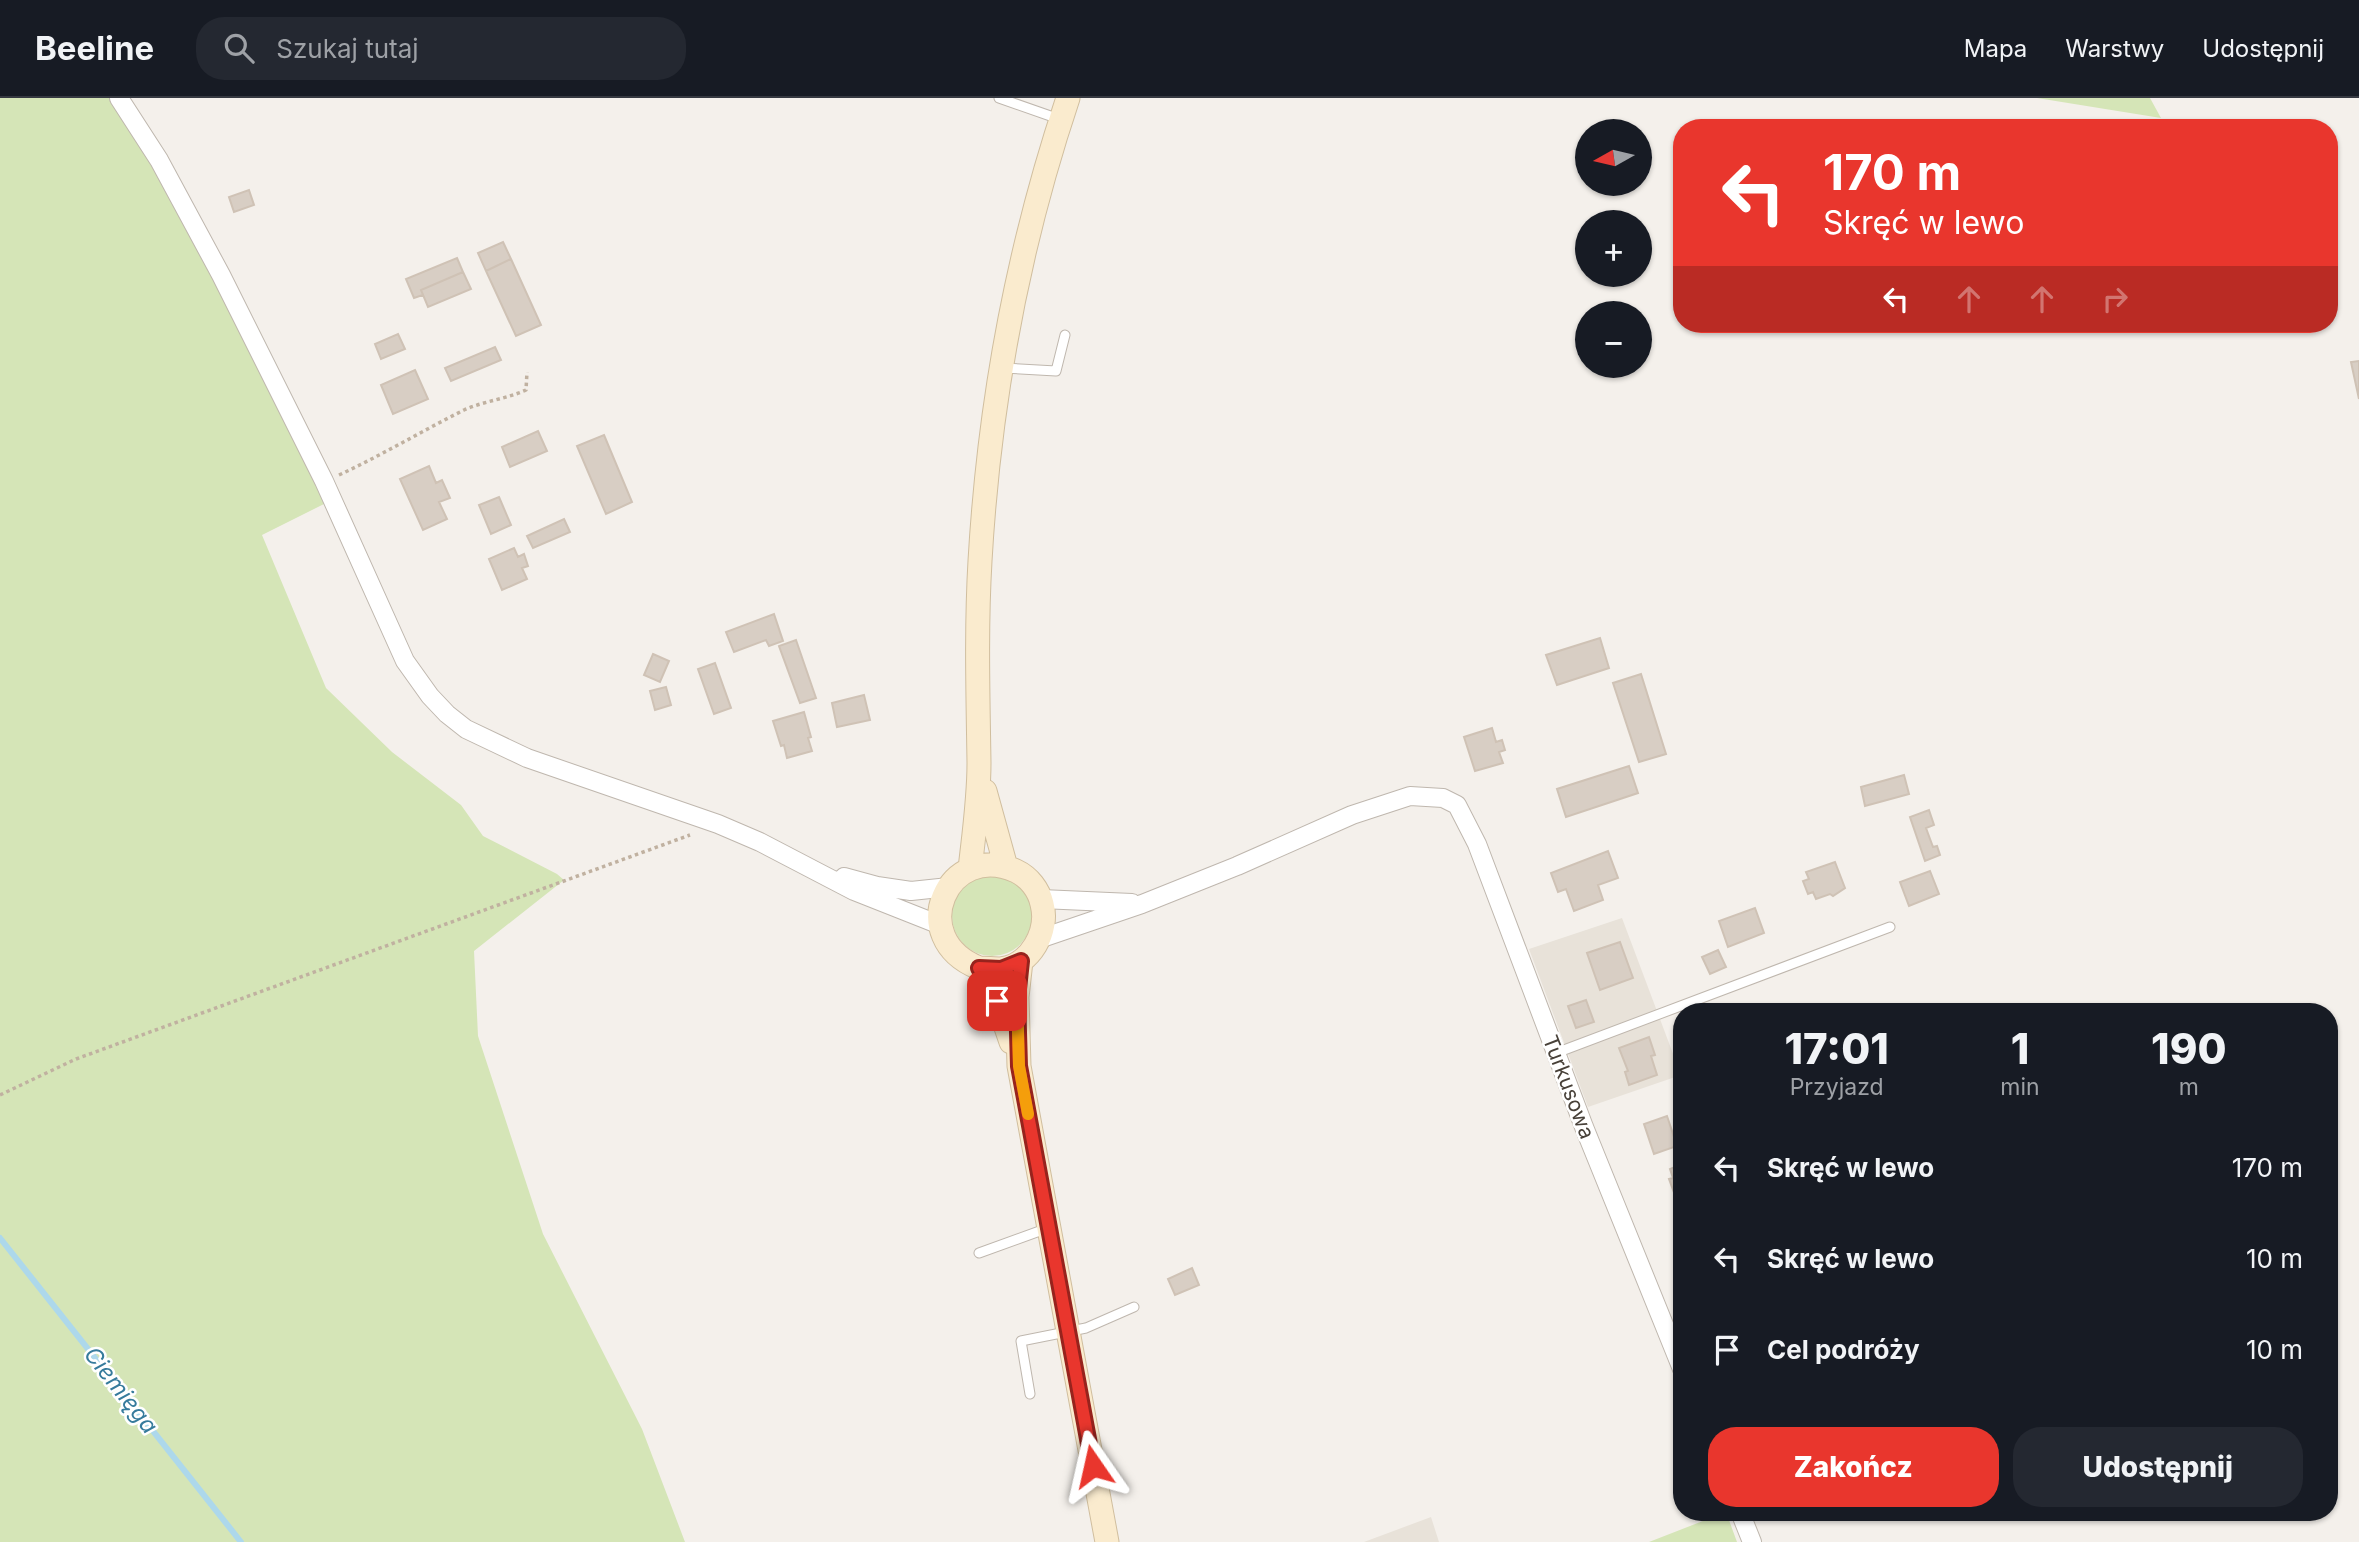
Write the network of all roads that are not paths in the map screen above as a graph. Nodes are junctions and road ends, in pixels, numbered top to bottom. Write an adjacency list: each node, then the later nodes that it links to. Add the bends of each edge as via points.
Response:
1 (119, 98): 8 (street, via 159,160 221,275 324,481 405,661 430,696 466,729 527,758 718,824)
2 (999, 98): 3 (lane)
3 (1064, 109): 5 (main road, via 1033,216)
4 (1065, 335): 5 (lane, via 1056,371)
5 (1001, 368): 6 (main road, via 980,558)
6 (979, 764): 7 (main road); 9 (main road)
7 (1006, 867): 9 (main road); 11 (main road, via 1021,873)
8 (813, 869): 10 (street, via 911,891); 13 (street, via 853,891)
9 (970, 869): 10 (main road)
10 (949, 887): 13 (main road)
11 (1041, 900): 12 (street); 15 (main road, via 1044,919)
12 (1142, 904): 15 (street); 20 (street, Turkusowa, via 1352,815 1410,796 1443,799 1457,806 1478,844)
13 (940, 925): 17 (main road, via 953,953)
14 (1890, 927): 18 (lane)
15 (1039, 939): 16 (main road)
16 (1021, 961): 17 (main road, via 1001,969); 21 (main road)
17 (979, 968): 21 (main road, via 997,1001)
18 (1690, 1003)
19 (1673, 1010): 20 (lane)
20 (1556, 1054): 26 (street, Turkusowa)
21 (1019, 1066): 22 (main road)
22 (1048, 1228): 23 (lane); 25 (main road)
23 (979, 1253)
24 (1134, 1307): 25 (lane)
25 (1067, 1332): 27 (lane, via 1021,1341); 29 (main road)
26 (1673, 1346)
27 (1030, 1394)
28 (1744, 1521): 30 (street)
29 (1107, 1542)
30 (1752, 1542)

